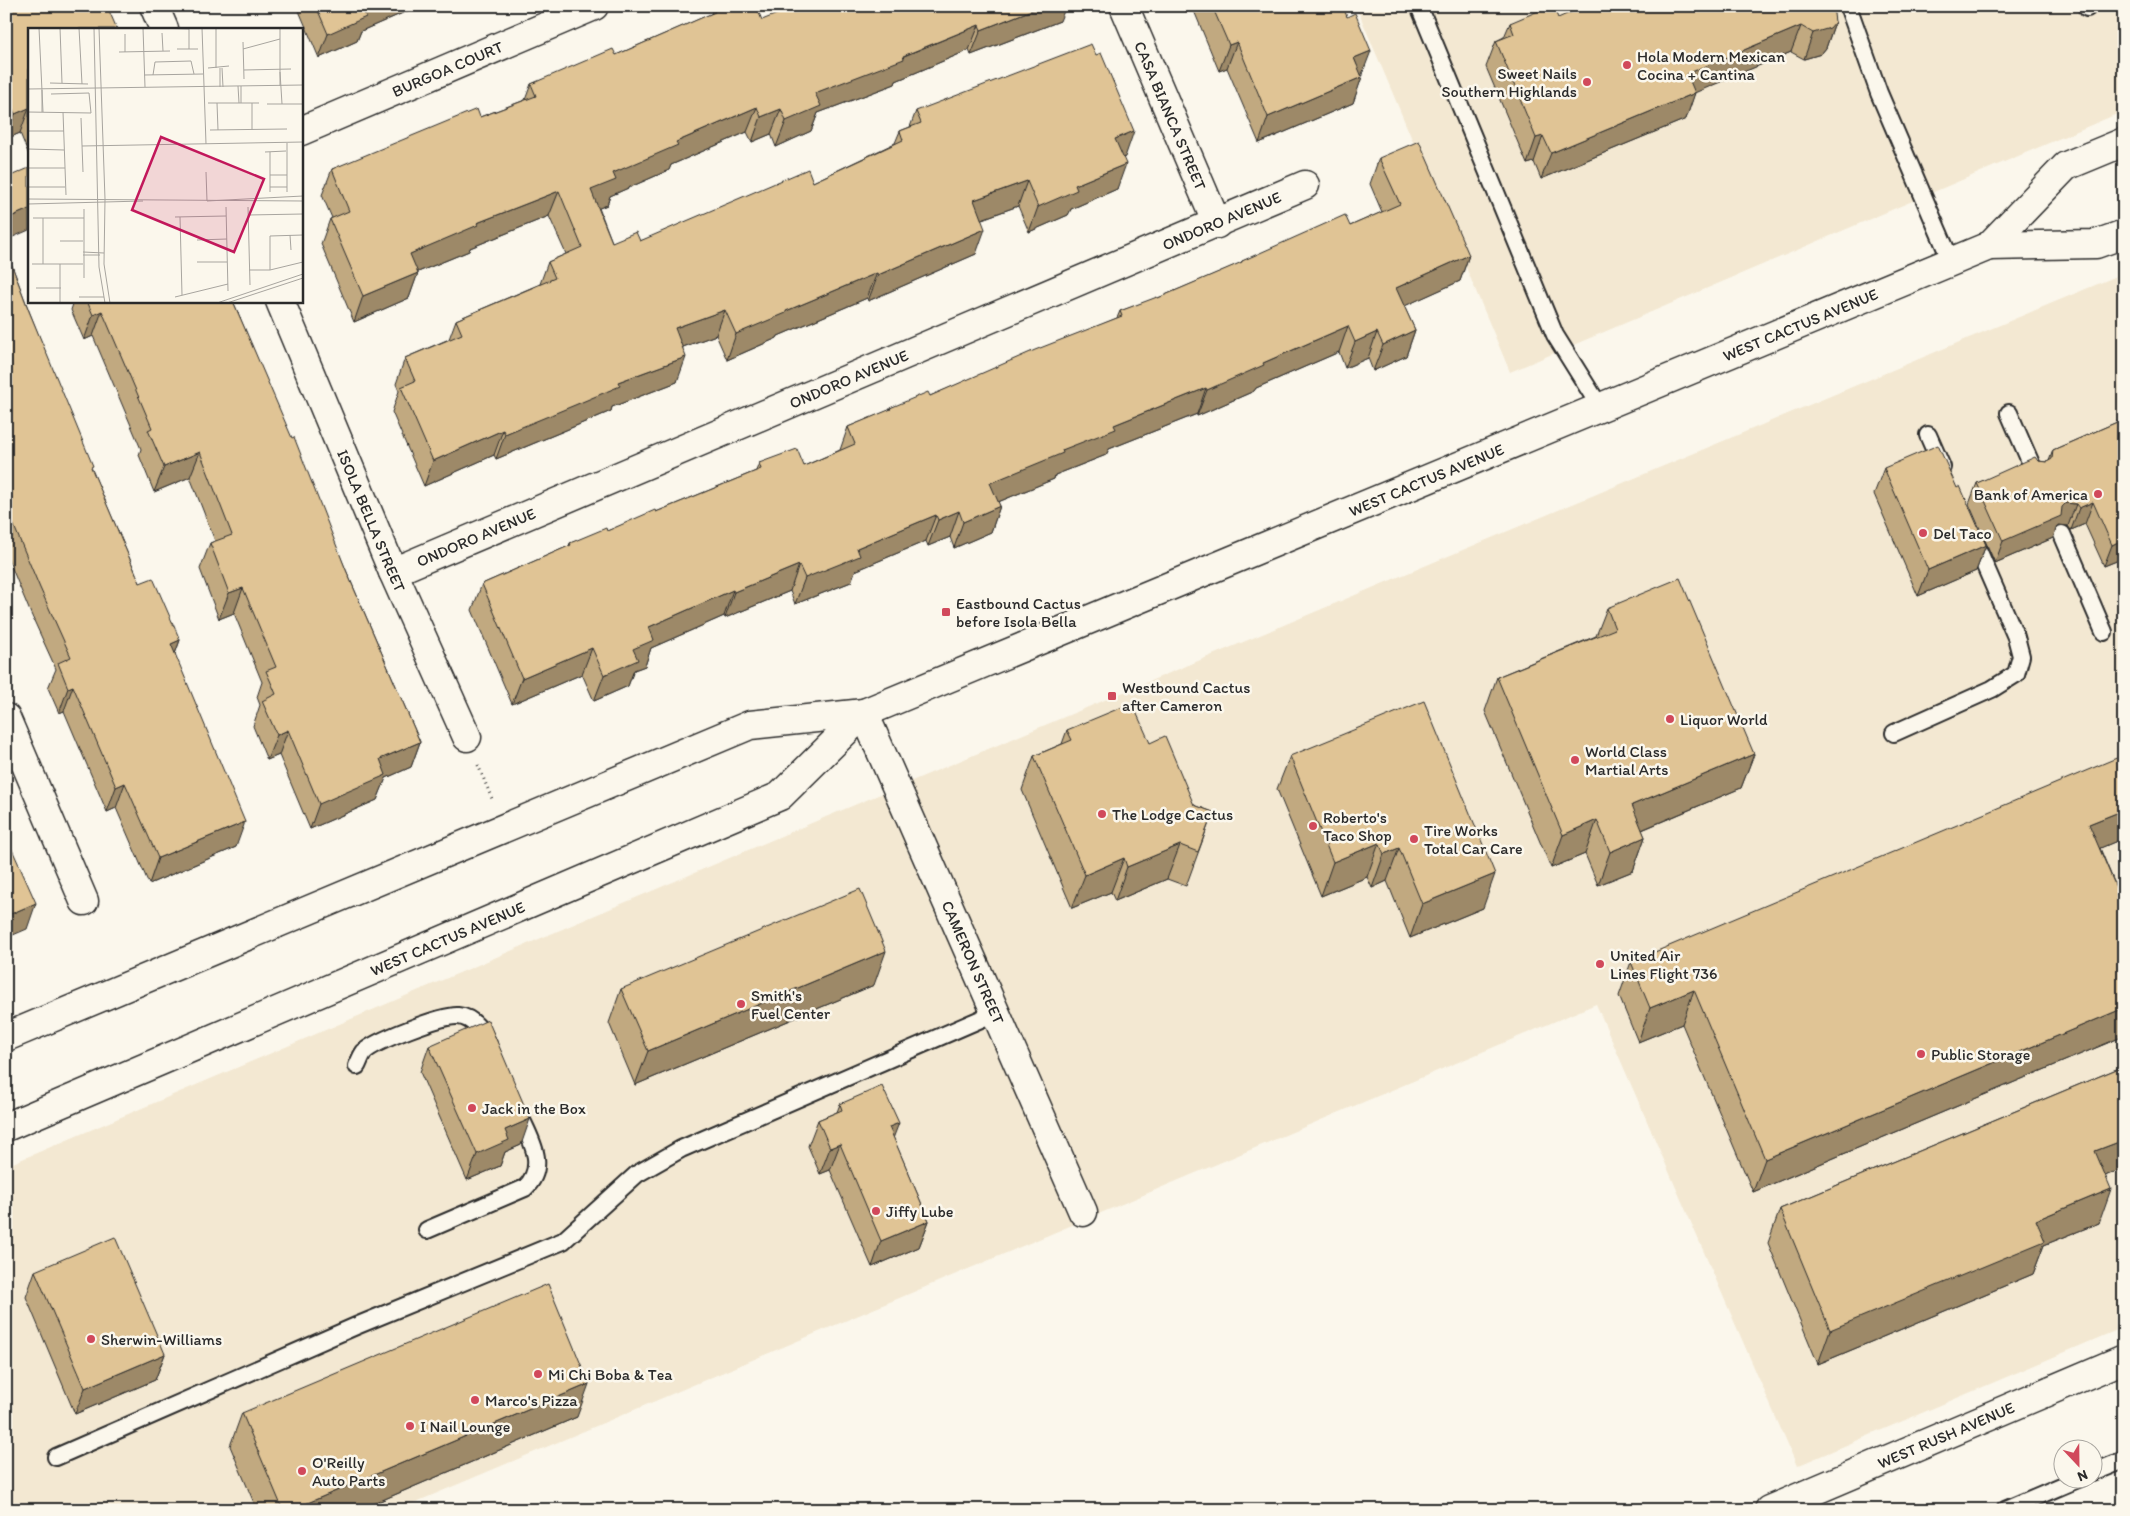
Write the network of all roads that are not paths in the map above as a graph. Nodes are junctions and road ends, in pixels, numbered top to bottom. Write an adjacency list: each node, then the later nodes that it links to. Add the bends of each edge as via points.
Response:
1 (154, 6): 6 (main road)
2 (594, 6): 7 (main road, BURGOA COURT)
3 (1124, 6): 10 (main road, CASA BIANCA STREET)
4 (1419, 6): 15 (lane, via 1555,335)
5 (1848, 6): 13 (lane, via 1878,93)
6 (164, 28)
7 (302, 131)
8 (2124, 142): 12 (main road, WEST CACTUS AVENUE, via 2066,166)
9 (1305, 185): 10 (main road, ONDORO AVENUE)
10 (1217, 224): 22 (main road, ONDORO AVENUE)
11 (2124, 234): 12 (main road, WEST CACTUS AVENUE, via 2096,244)
12 (1989, 246): 13 (main road, WEST CACTUS AVENUE)
13 (1951, 261): 15 (main road, WEST CACTUS AVENUE)
14 (280, 302): 22 (main road, ISOLA BELLA STREET)
15 (1600, 407): 24 (main road, WEST CACTUS AVENUE)
16 (2009, 413): 18 (lane)
17 (1928, 435): 19 (lane)
18 (2036, 475)
19 (1947, 479)
20 (1966, 523): 26 (lane, via 2016,638 2021,656 2016,674 1992,690)
21 (2062, 534): 23 (lane)
22 (393, 572): 27 (main road, ISOLA BELLA STREET)
23 (2104, 632)
24 (864, 713): 30 (main road, CAMERON STREET); 31 (main road, WEST CACTUS AVENUE, via 750,725); 35 (main road, WEST CACTUS AVENUE, via 780,796)
25 (6, 718): 28 (main road)
26 (1894, 734)
27 (467, 737)
28 (14, 760): 29 (main road)
29 (84, 901)
30 (997, 1012): 36 (main road, CAMERON STREET); 39 (lane, via 681,1149 637,1174 563,1241 347,1330)
31 (6, 1037)
32 (496, 1062): 33 (lane, via 485,1036 473,1022 459,1016 438,1018 374,1045 363,1053)
33 (357, 1066)
34 (512, 1098): 37 (lane, via 535,1152 538,1168 533,1180 526,1188)
35 (6, 1127)
36 (1083, 1212)
37 (427, 1230)
38 (2124, 1359): 43 (main road, WEST RUSH AVENUE)
39 (56, 1457)
40 (2124, 1460): 41 (lane)
41 (2102, 1469)
42 (2057, 1488): 44 (lane)
43 (1769, 1510)
44 (2005, 1510)

